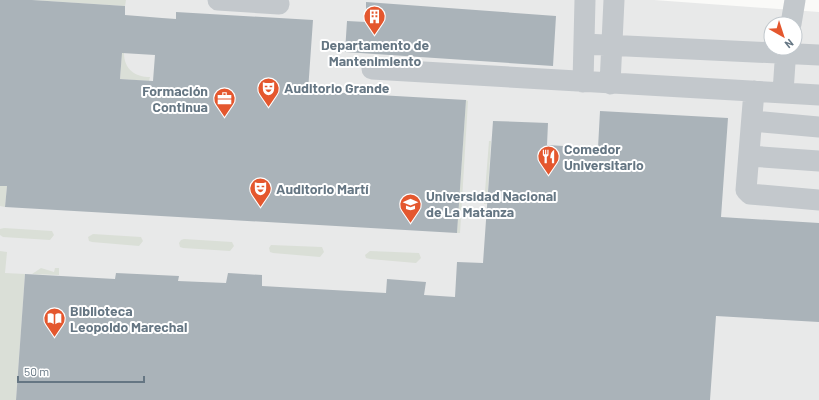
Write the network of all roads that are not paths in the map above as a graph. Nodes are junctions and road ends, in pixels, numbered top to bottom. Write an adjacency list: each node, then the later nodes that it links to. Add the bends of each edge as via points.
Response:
1 (218, 0): 6 (lane)
2 (586, 0): 9 (lane)
3 (614, 0): 10 (lane)
4 (780, 0): 7 (lane)
5 (794, 0): 8 (lane)
6 (279, 4)
7 (781, 16)
8 (792, 16)
9 (584, 44): 10 (lane); 16 (lane)
10 (612, 45): 11 (lane); 17 (lane)
11 (763, 49)
12 (803, 53): 14 (lane)
13 (785, 56): 19 (lane)
14 (819, 56)
15 (372, 69): 16 (lane)
16 (583, 82): 17 (lane)
17 (610, 84): 18 (lane)
18 (754, 91): 19 (lane); 21 (lane)
19 (783, 92): 20 (lane)
20 (819, 94)
21 (752, 121): 22 (lane); 23 (lane)
22 (819, 127)
23 (749, 156): 24 (lane); 25 (lane, via 746,190 750,194)
24 (819, 161)
25 (819, 200)

